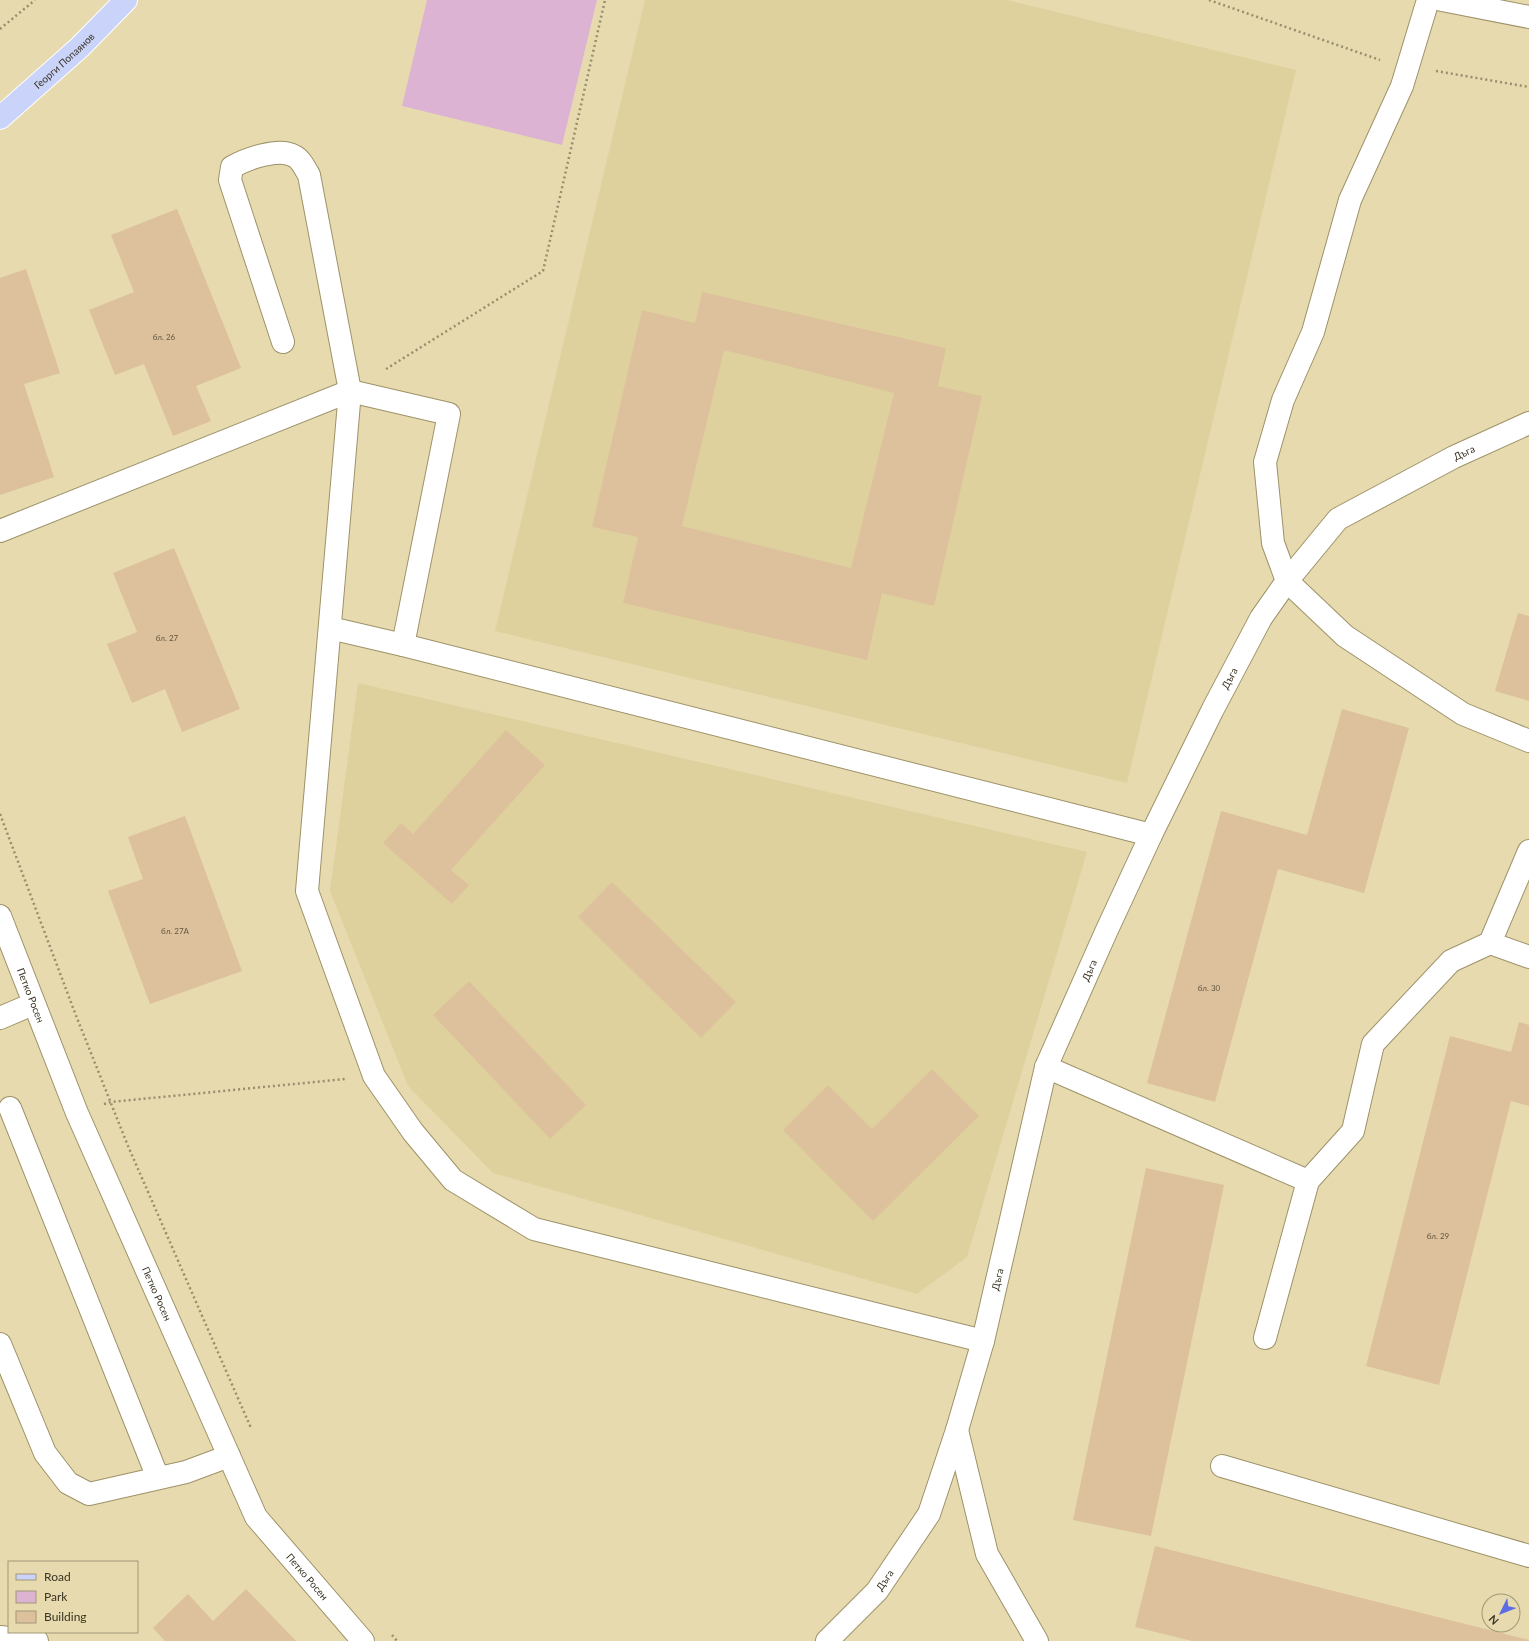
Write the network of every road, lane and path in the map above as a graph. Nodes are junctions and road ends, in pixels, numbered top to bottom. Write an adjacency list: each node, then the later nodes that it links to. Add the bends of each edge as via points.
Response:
1 (35, 0): 8 (path)
2 (126, 0): 11 (main road, Георги Попаянов, via 80,47)
3 (605, 0): 13 (path, via 543,271)
4 (1209, 0): 9 (path, via 1376,60)
5 (1428, 0): 9 (street)
6 (1442, 0): 7 (street)
7 (1529, 17)
8 (0, 29)
9 (1408, 66): 10 (path); 16 (street, via 1402,86 1350,200 1313,332 1283,400 1265,462 1273,543)
10 (1529, 87)
11 (0, 118)
12 (283, 342): 13 (street, via 230,180 232,167 244,160 281,152 294,156 309,175)
13 (350, 391): 15 (street); 17 (street); 18 (street, via 449,414)
14 (1529, 423): 16 (street, Дъга, via 1454,457 1338,519)
15 (0, 530)
16 (1287, 581): 19 (street, via 1345,636 1463,714); 21 (street, Дъга, via 1261,618 1213,708)
17 (330, 628): 18 (street); 29 (street, via 307,891)
18 (402, 645): 21 (street)
19 (1529, 741)
20 (0, 814): 30 (path)
21 (1152, 835): 28 (street, Дъга)
22 (1529, 851): 24 (street)
23 (0, 916): 26 (street, Петко Росен)
24 (1490, 943): 25 (street); 33 (street, via 1451,961 1373,1044 1352,1131)
25 (1529, 957)
26 (33, 1004): 27 (street); 32 (street, Петко Росен)
27 (0, 1018)
28 (1046, 1067): 33 (street); 35 (street, Дъга)
29 (374, 1076): 30 (path); 35 (street, via 413,1132 453,1180 534,1229)
30 (111, 1102): 32 (path); 37 (path)
31 (10, 1108): 41 (street)
32 (77, 1113): 39 (street, Петко Росен)
33 (1308, 1182): 34 (street)
34 (1265, 1338)
35 (983, 1341): 38 (street, Дъга)
36 (0, 1344): 41 (street, via 46,1454 68,1483 89,1494)
37 (251, 1428)
38 (957, 1430): 48 (street, Дъга, via 929,1514 877,1591); 49 (street, via 987,1554)
39 (229, 1456): 41 (street, via 186,1472); 46 (street, Петко Росен, via 256,1517)
40 (1222, 1466): 42 (street)
41 (158, 1478)
42 (1529, 1556)
43 (392, 1635): 47 (path)
44 (0, 1637): 45 (street)
45 (37, 1641)
46 (363, 1641)
47 (397, 1641)
48 (828, 1641)
49 (1037, 1641)

